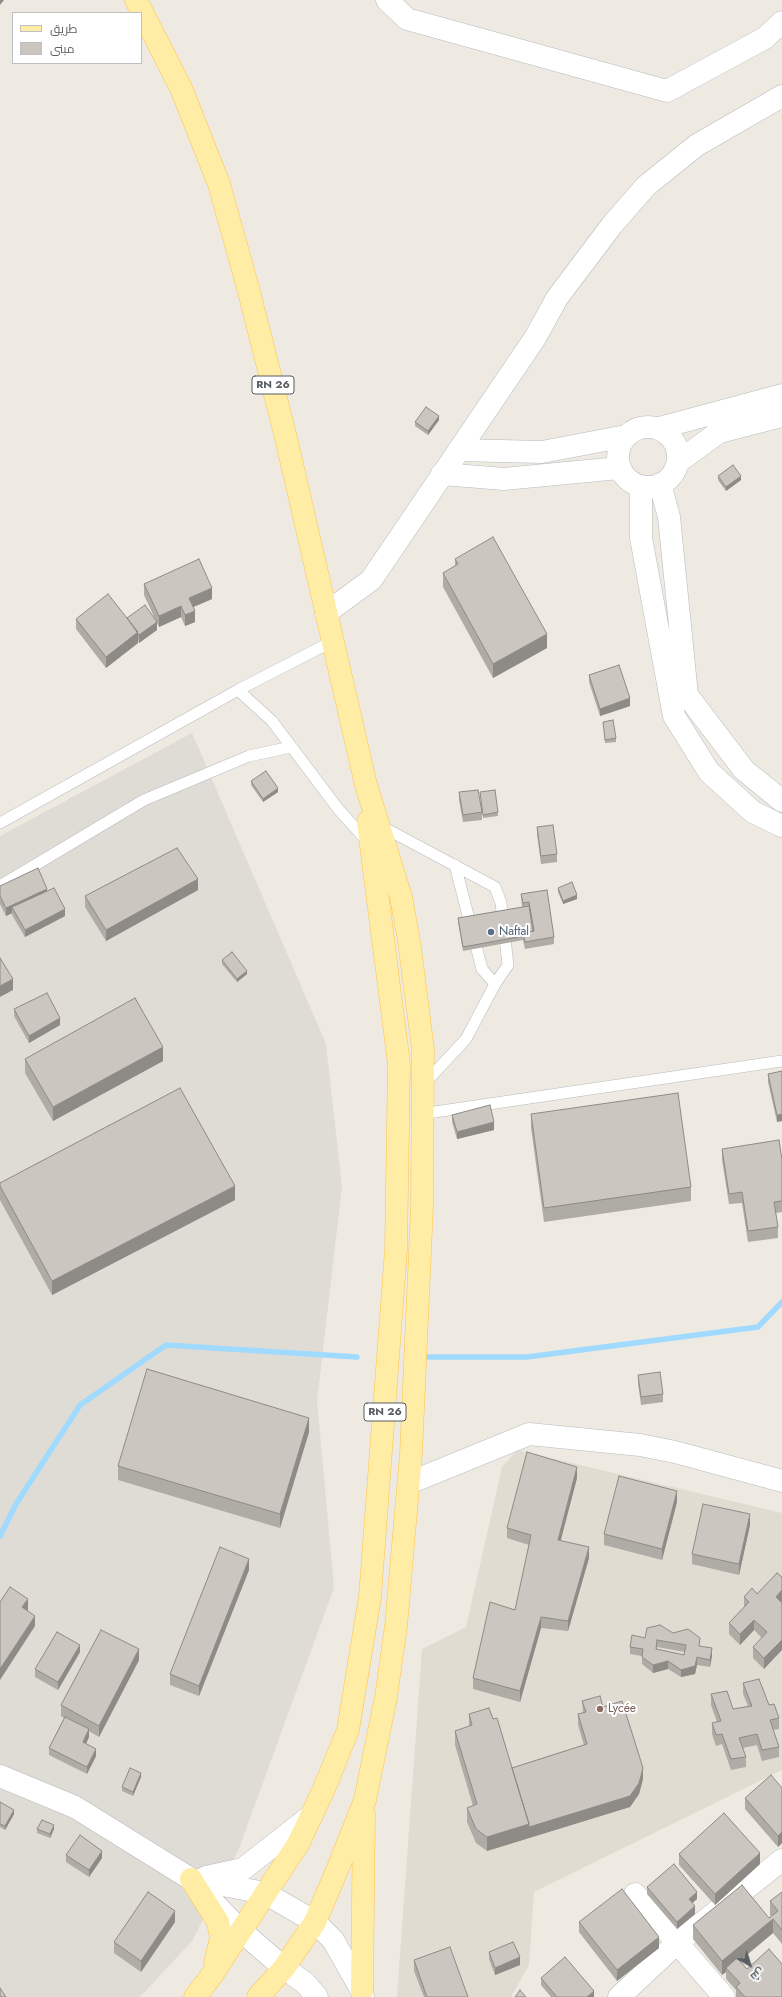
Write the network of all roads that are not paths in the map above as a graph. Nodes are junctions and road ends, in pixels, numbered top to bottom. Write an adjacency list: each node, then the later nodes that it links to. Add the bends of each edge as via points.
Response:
1 (136, 0): 14 (main road, RN 26, via 181,88 219,184 277,401)
2 (387, 0): 3 (street, via 407,19 667,91 765,38)
3 (782, 22)
4 (782, 96): 9 (street, via 697,145 646,186 612,225 557,298 535,338)
5 (782, 395): 7 (street)
6 (782, 416): 10 (street, via 719,432)
7 (660, 428): 8 (street, via 639,428); 10 (street, via 675,442)
8 (626, 436): 9 (street, via 542,452); 11 (street, via 618,449)
9 (458, 450): 12 (street)
10 (678, 462): 13 (street, via 668,479)
11 (619, 468): 12 (street, via 504,479); 13 (street, via 632,483)
12 (442, 474): 14 (street, via 371,580)
13 (651, 485): 18 (street, via 669,517 687,695 744,770); 20 (street, via 641,538 674,716 709,772 753,812)
14 (326, 613): 15 (main road, RN 26)
15 (333, 641): 16 (lane); 21 (main road, RN 26, via 366,785)
16 (238, 690): 17 (lane, via 272,721); 19 (lane)
17 (291, 748): 21 (lane, via 338,810); 23 (lane, via 249,756 144,800)
18 (782, 801)
19 (0, 823)
20 (782, 826)
21 (374, 834): 22 (lane); 26 (main road, RN 26, via 401,897 407,928 423,1049); 32 (main road, RN 26, via 399,1064 396,1250 379,1502 369,1604 348,1730)
22 (455, 864): 24 (lane, via 482,969); 24 (lane, via 495,887 501,903 508,965)
23 (0, 886)
24 (495, 984): 26 (lane, via 466,1039)
25 (782, 1061): 27 (lane)
26 (422, 1086): 27 (main road, RN 26)
27 (421, 1114): 29 (main road, RN 26, via 422,1208)
28 (782, 1481): 29 (street, via 640,1445 529,1434)
29 (409, 1483): 31 (main road, RN 26, via 396,1626 386,1697)
30 (0, 1776): 34 (street, via 75,1807)
31 (365, 1800): 37 (main road, RN 26); 42 (main road)
32 (312, 1815): 34 (street, via 243,1870); 35 (main road, RN 26, via 298,1844)
33 (781, 1862): 39 (street)
34 (191, 1879): 35 (street); 38 (street); 41 (main road, via 218,1922 221,1938)
35 (265, 1893): 37 (street); 38 (main road, RN 26)
36 (635, 1894): 39 (street)
37 (315, 1922): 40 (main road, RN 26); 42 (street, via 333,1940)
38 (240, 1930): 40 (street); 41 (main road, RN 26)
39 (677, 1943): 46 (street); 47 (street)
40 (284, 1968): 44 (main road, RN 26); 45 (street, via 305,1983)
41 (212, 1975): 43 (main road, RN 26)
42 (362, 1994)
43 (195, 1997)
44 (258, 1997)
45 (317, 1997)
46 (619, 1997)
47 (724, 1997)

